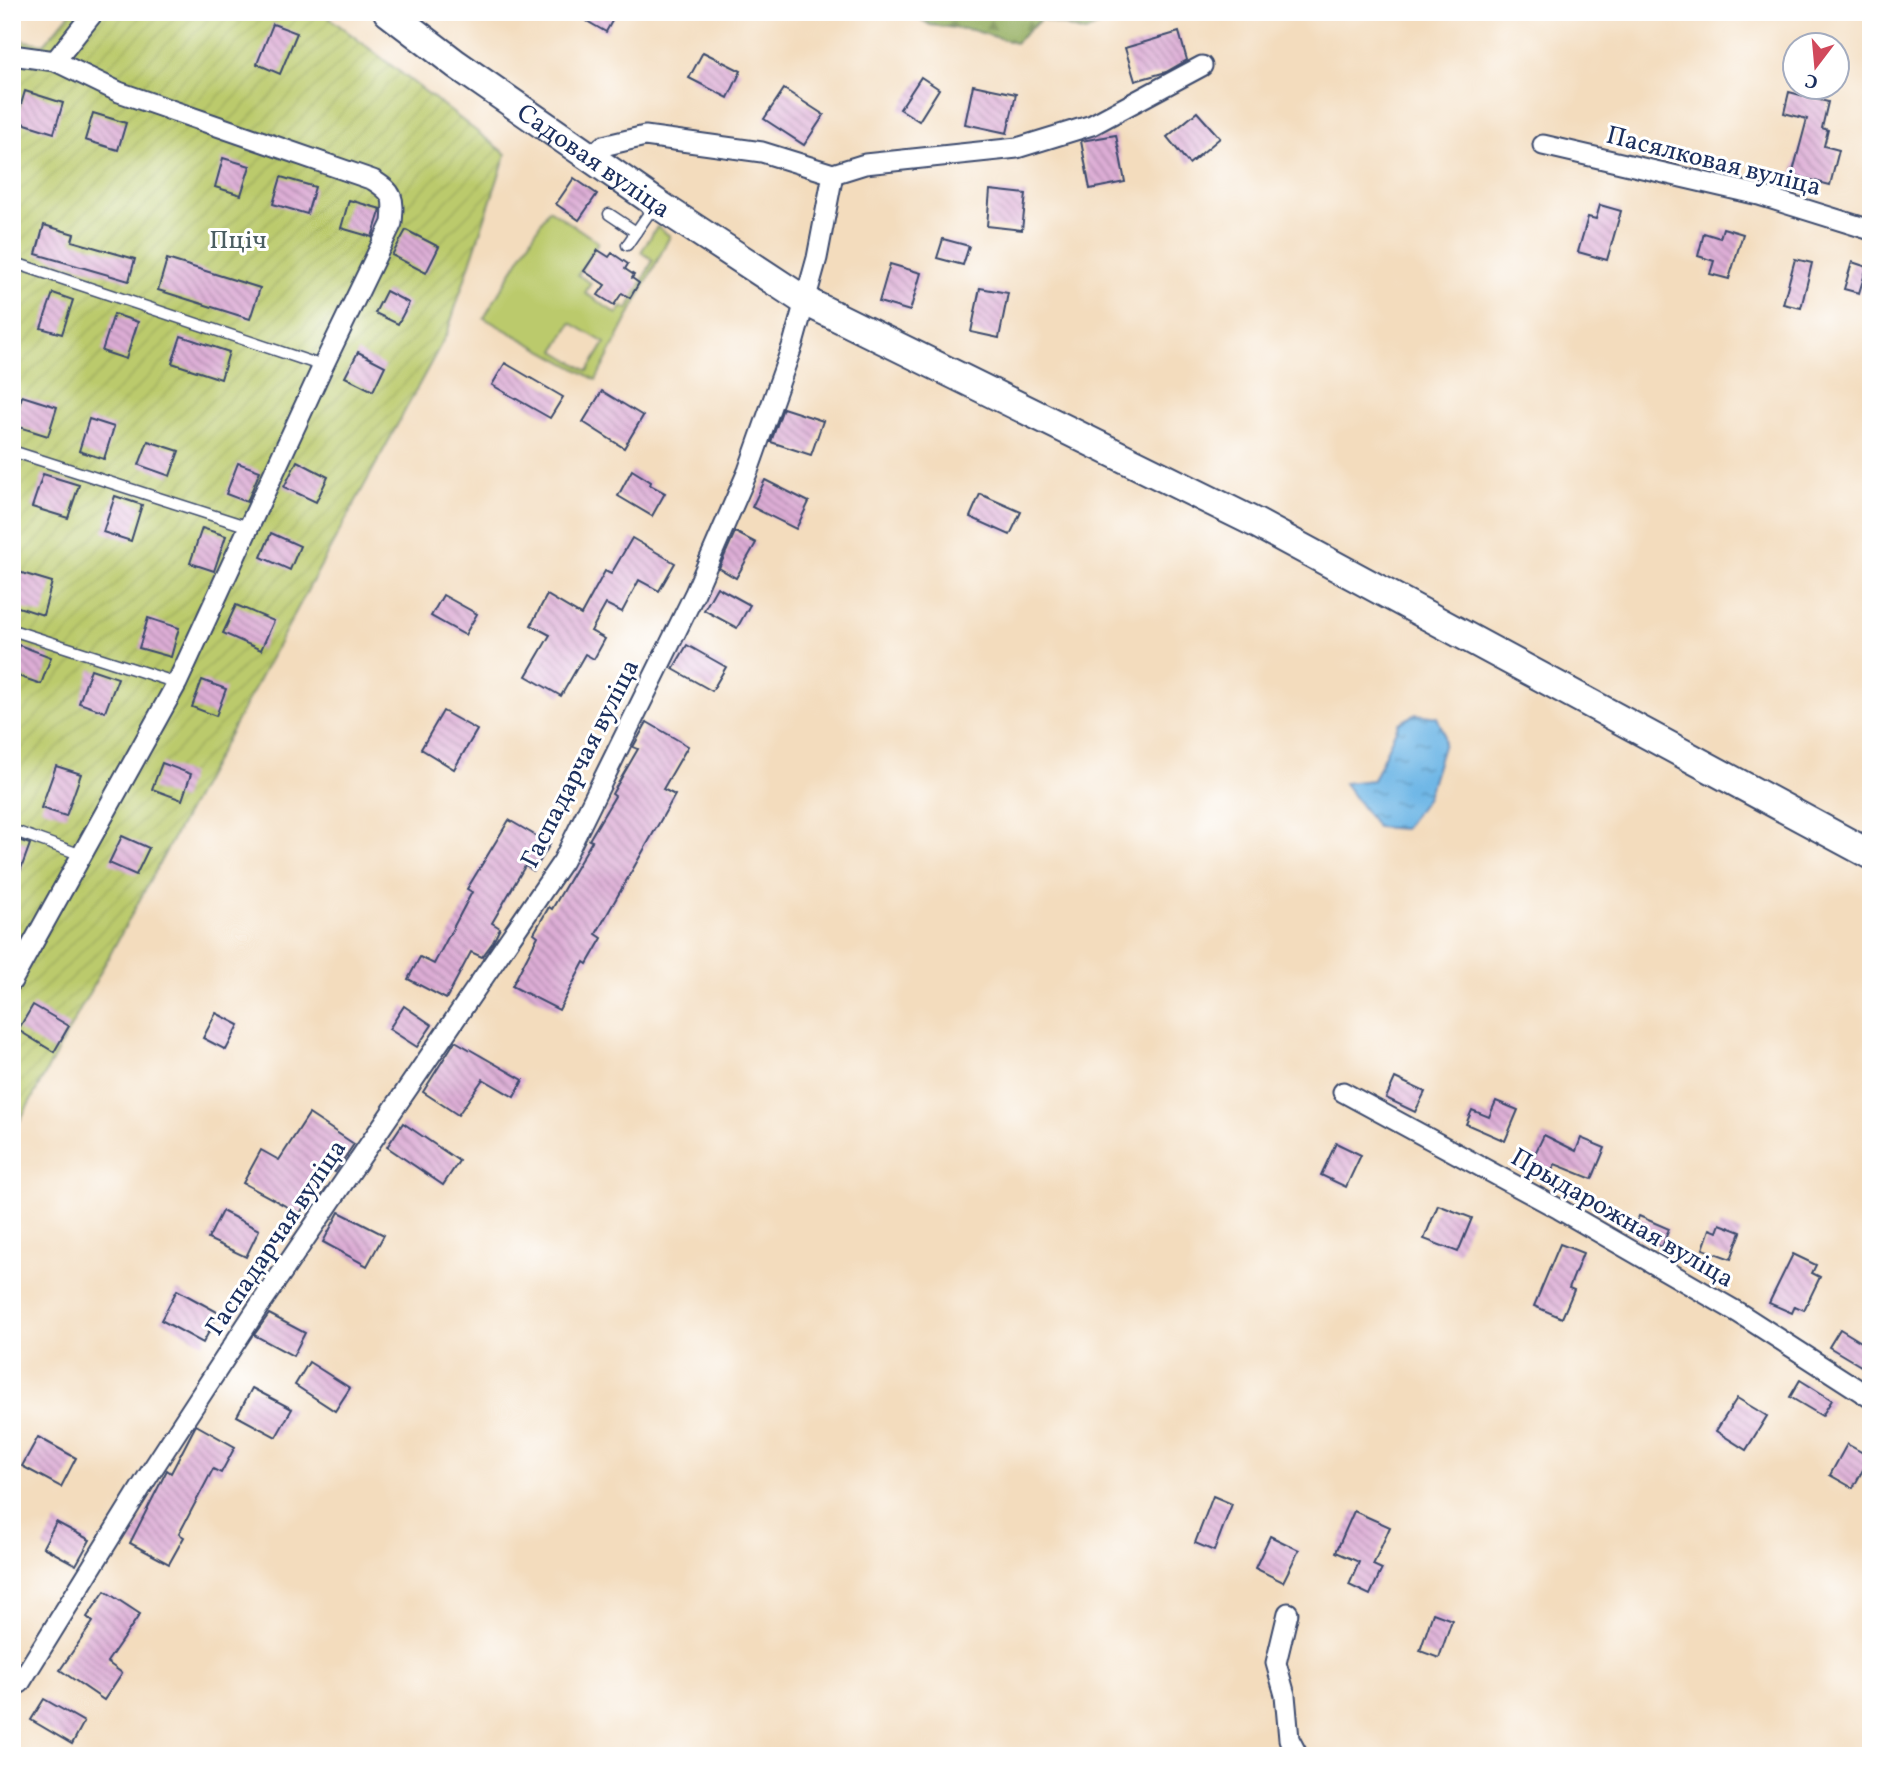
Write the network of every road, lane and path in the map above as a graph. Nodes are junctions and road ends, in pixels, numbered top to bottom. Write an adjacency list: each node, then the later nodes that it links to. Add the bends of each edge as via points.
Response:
1 (94, 12): 4 (street)
2 (388, 12): 7 (street, Садовая вуліца)
3 (12, 55): 4 (street)
4 (55, 61): 16 (street, via 119,92 373,180 387,189 394,200 392,223)
5 (1202, 66): 8 (street, via 1092,125 1017,148 865,164)
6 (1543, 145): 11 (street, Пасялковая вуліца, via 1759,195)
7 (592, 157): 8 (street, via 603,146 645,136 762,152); 9 (street, Садовая вуліца)
8 (832, 174): 15 (street, Гаспадарчая вуліца)
9 (656, 203): 12 (lane); 15 (street, Садовая вуліца)
10 (610, 214): 12 (lane)
11 (1871, 230)
12 (636, 232): 13 (lane)
13 (627, 245)
14 (12, 262): 16 (lane)
15 (805, 301): 23 (street, Садовая вуліца, via 1256,523); 28 (street, Гаспадарчая вуліца, via 748,471 695,593 563,861 255,1312)
16 (323, 366): 18 (street)
17 (12, 451): 18 (lane)
18 (249, 527): 20 (street)
19 (12, 630): 20 (lane)
20 (177, 683): 22 (street)
21 (12, 830): 22 (lane)
22 (82, 855): 24 (street)
23 (1871, 855)
24 (12, 981)
25 (1343, 1092): 26 (street, Прыдарожная вуліца, via 1559,1209 1738,1313)
26 (1871, 1398)
27 (1288, 1613): 29 (street, via 1276,1663 1289,1739)
28 (20, 1683)
29 (1298, 1756)

